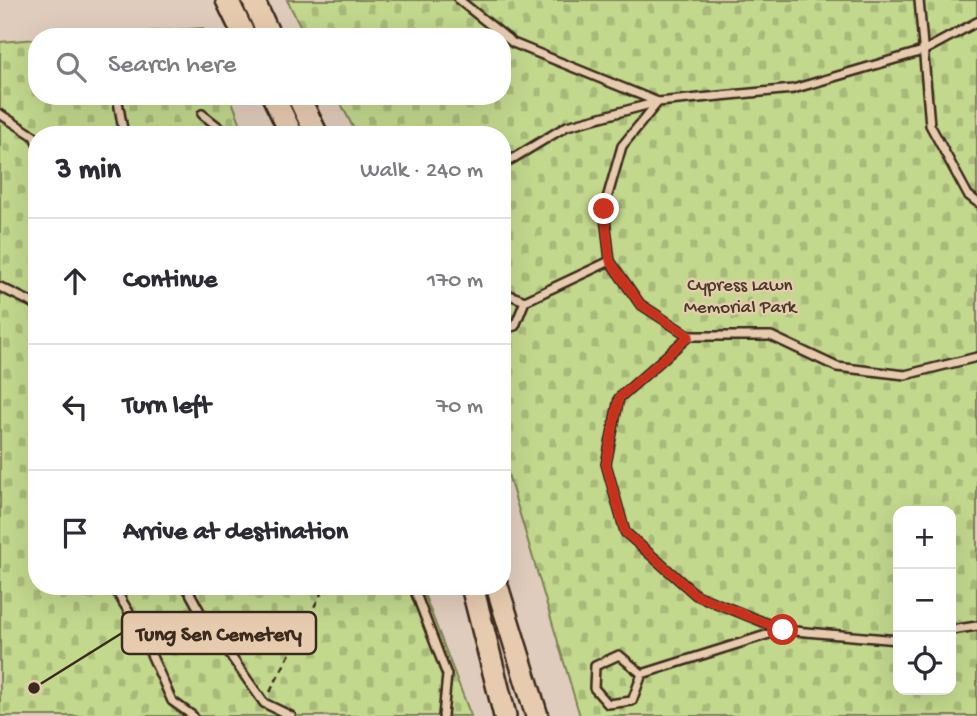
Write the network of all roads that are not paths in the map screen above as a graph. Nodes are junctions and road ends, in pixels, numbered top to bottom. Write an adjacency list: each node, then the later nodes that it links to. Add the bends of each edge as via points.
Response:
1 (227, 0): 6 (main road)
2 (253, 0): 7 (main road)
3 (459, 0): 8 (lane)
4 (919, 0): 10 (lane)
5 (977, 22): 10 (lane)
6 (241, 28)
7 (266, 28)
8 (494, 28)
9 (511, 41): 11 (lane)
10 (923, 51): 11 (lane, via 793,89); 23 (lane, via 930,125 968,195)
11 (658, 102): 22 (lane, via 567,126); 24 (lane, via 622,146 604,209)
12 (119, 105): 17 (lane)
13 (278, 105): 19 (main road)
14 (302, 105): 20 (main road)
15 (0, 114): 21 (lane)
16 (202, 114): 18 (lane)
17 (122, 126)
18 (217, 126)
19 (288, 126)
20 (313, 126)
21 (28, 132)
22 (511, 159)
23 (977, 202)
24 (610, 261): 28 (lane); 30 (lane, via 640,304)
25 (0, 286): 27 (lane)
26 (511, 296): 28 (lane)
27 (28, 300)
28 (525, 301): 29 (lane)
29 (511, 327)
30 (689, 336): 31 (lane, via 771,336 837,367 905,374); 39 (lane, via 619,398 606,464 625,532 696,595)
31 (977, 357)
32 (118, 595): 42 (lane, via 172,701)
33 (191, 595): 43 (lane, via 264,703)
34 (416, 595): 44 (lane, via 447,675)
35 (474, 595): 45 (main road)
36 (500, 595): 46 (main road)
37 (976, 623): 38 (lane)
38 (956, 629)
39 (783, 630): 40 (lane); 41 (lane)
40 (893, 640)
41 (642, 674): 41 (lane, via 619,655 595,666 594,688 608,704 632,701)
42 (193, 716)
43 (291, 716)
44 (443, 716)
45 (505, 716)
46 (537, 716)

